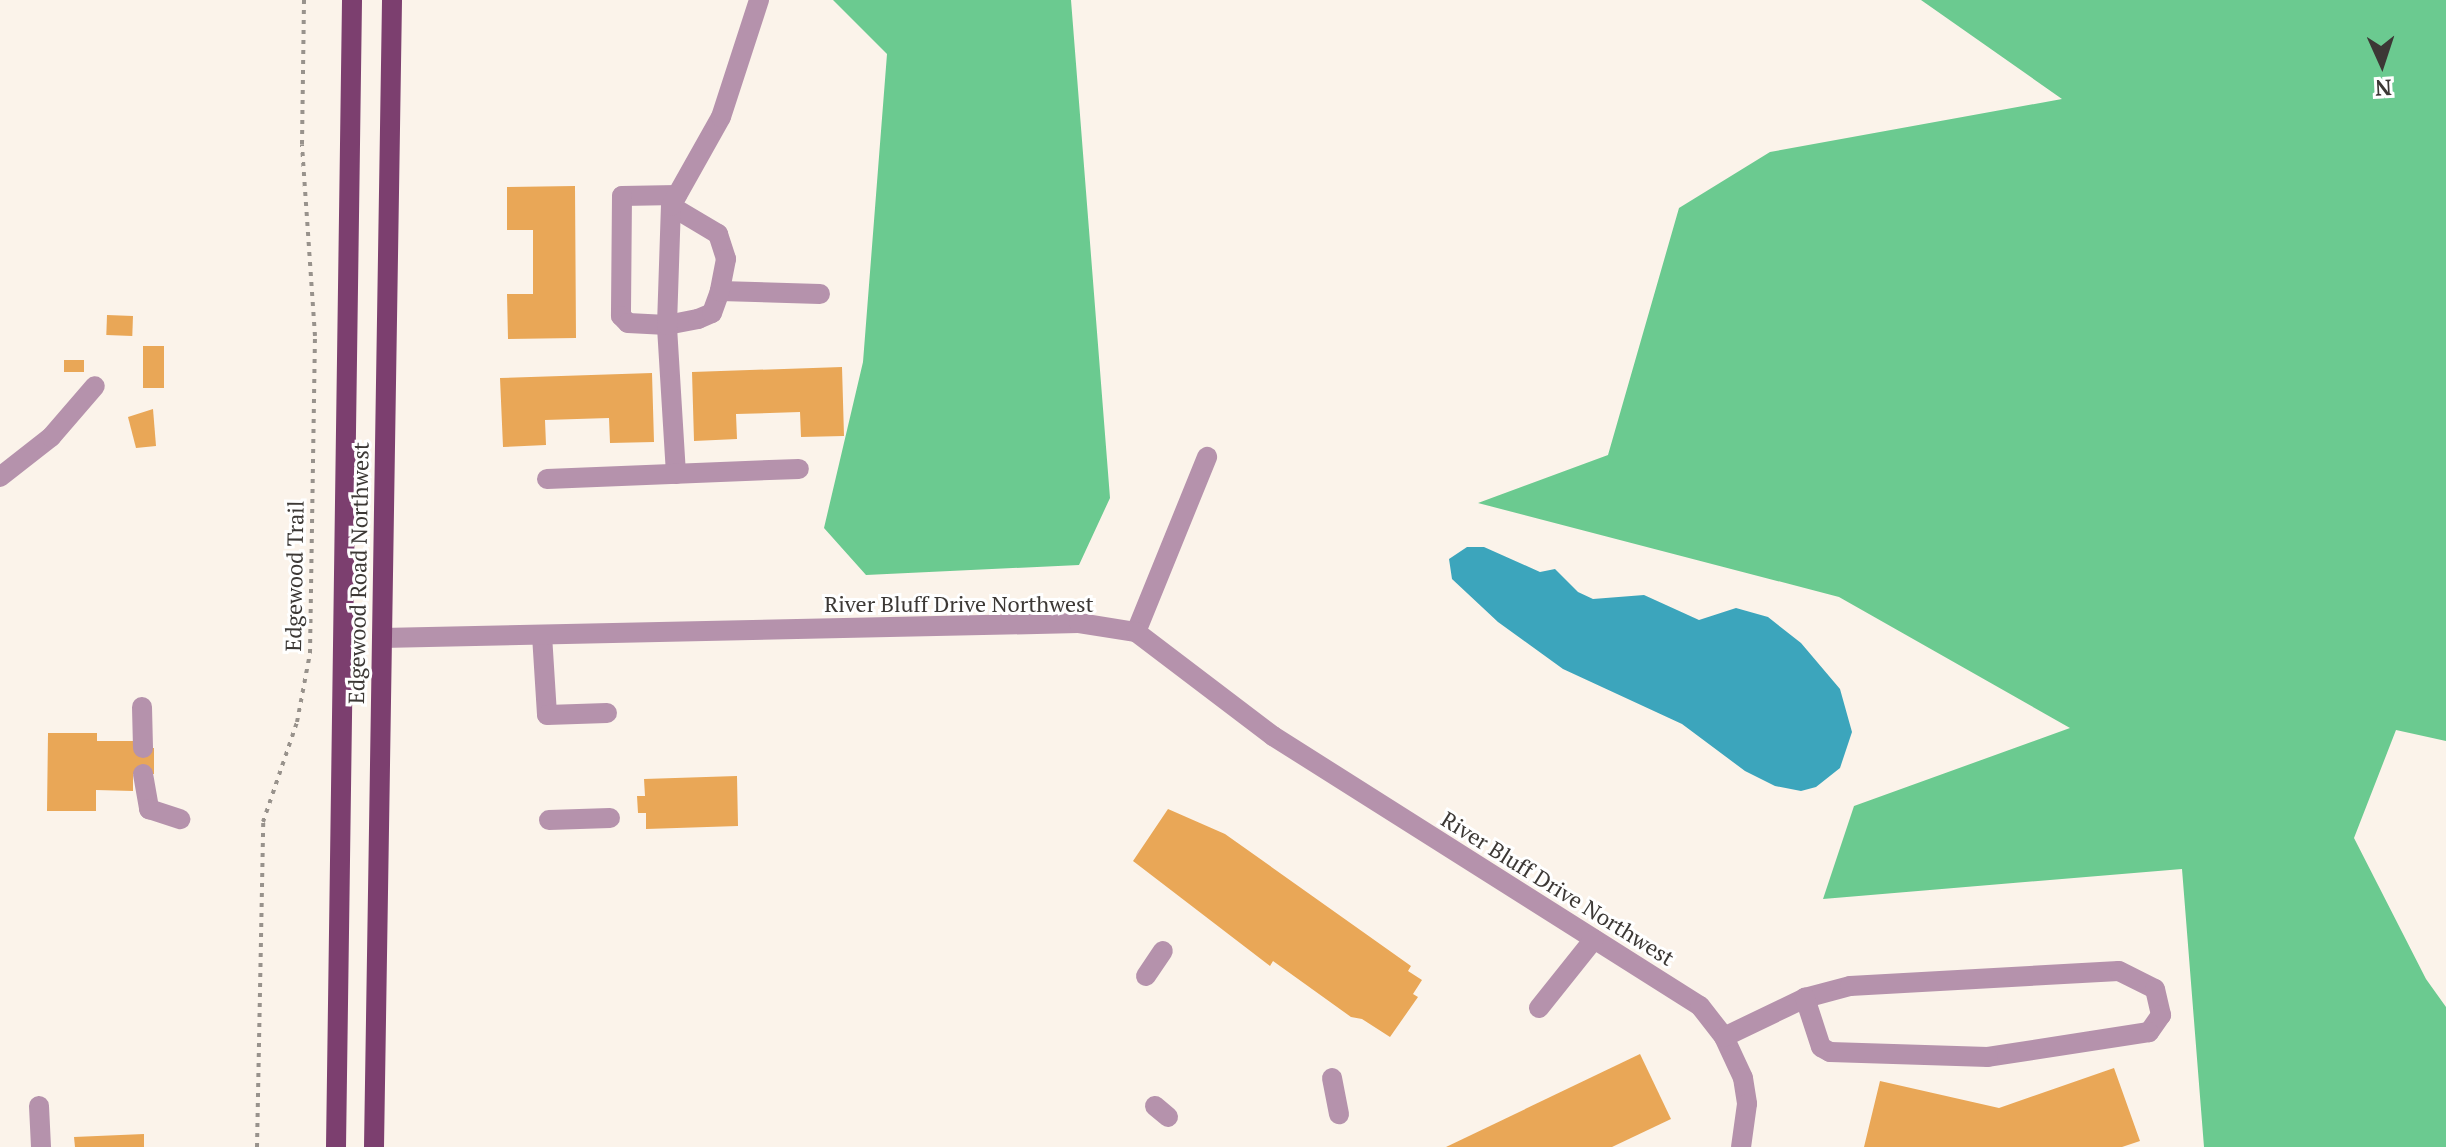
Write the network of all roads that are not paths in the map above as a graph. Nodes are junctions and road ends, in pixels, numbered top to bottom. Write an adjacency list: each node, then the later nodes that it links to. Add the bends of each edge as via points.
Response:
1 (352, 0): 34 (main road, Edgewood Road Northwest)
2 (392, 0): 16 (main road, Edgewood Road Northwest)
3 (759, 0): 4 (street, via 721,117)
4 (674, 200): 5 (street, via 718,234 726,259); 7 (street); 7 (street, via 622,196 621,316 628,323)
5 (720, 291): 6 (street); 7 (street, via 712,313)
6 (820, 294)
7 (667, 325): 11 (street)
8 (95, 386): 12 (street, via 51,437)
9 (1207, 457): 14 (street)
10 (799, 469): 11 (street)
11 (676, 474): 13 (street)
12 (0, 477)
13 (547, 479)
14 (1136, 632): 15 (street, River Bluff Drive Northwest, via 1079,623); 24 (street, River Bluff Drive Northwest, via 1273,736)
15 (542, 635): 16 (street, River Bluff Drive Northwest); 18 (street, via 547,715)
16 (382, 638): 35 (main road, Edgewood Road Northwest)
17 (142, 707): 19 (street)
18 (607, 713)
19 (143, 748)
20 (143, 774): 22 (street, via 149,809)
21 (610, 818): 23 (street)
22 (180, 819)
23 (549, 820)
24 (1594, 939): 28 (street); 29 (street, River Bluff Drive Northwest, via 1700,1006)
25 (1163, 951): 26 (street)
26 (1146, 976)
27 (1805, 998): 27 (street, via 1850,986 2119,971 2155,989 2161,1015 2149,1032 1988,1057 1830,1052 1821,1047); 29 (street)
28 (1539, 1008)
29 (1724, 1037): 36 (street, River Bluff Drive Northwest, via 1743,1078 1747,1104)
30 (1332, 1078): 32 (street)
31 (39, 1106): 33 (street)
32 (1339, 1114)
33 (41, 1147)
34 (336, 1147)
35 (374, 1147)
36 (1741, 1147)

